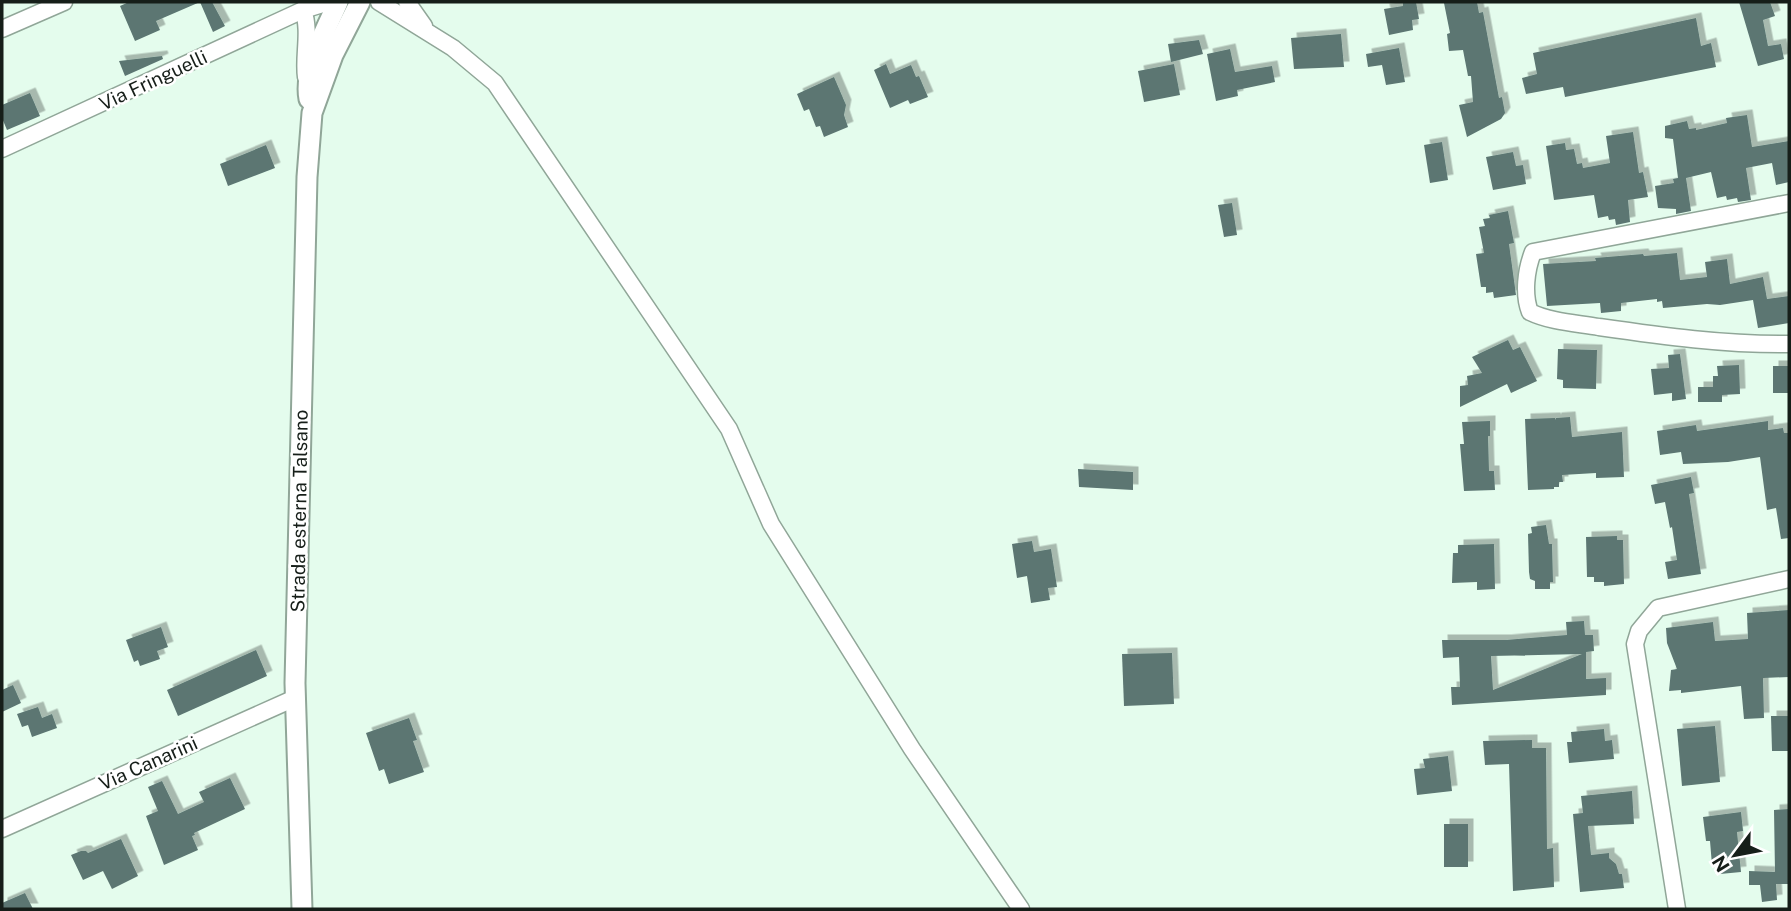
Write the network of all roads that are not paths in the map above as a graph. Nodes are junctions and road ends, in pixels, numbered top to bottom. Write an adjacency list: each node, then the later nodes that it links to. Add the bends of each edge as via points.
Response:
1 (64, 2): 8 (street)
2 (329, 2): 7 (street, Via Fringuelli)
3 (338, 2): 10 (street, Strada esterna Talsano, via 314,57)
4 (360, 2): 11 (street, Strada esterna Talsano, via 333,55)
5 (379, 2): 9 (street)
6 (407, 2): 9 (street)
7 (308, 6): 10 (street, via 304,61); 12 (street, Via Fringuelli)
8 (2, 30)
9 (428, 30): 19 (street, via 495,83 729,429 771,524 912,749)
10 (308, 91): 11 (street, Strada esterna Talsano)
11 (312, 113): 16 (street, Strada esterna Talsano)
12 (2, 149)
13 (1789, 204): 14 (street, via 1533,252 1526,302 1530,313 1542,318 1617,330 1752,345)
14 (1789, 344)
15 (1789, 579): 20 (street, via 1658,608 1639,631 1635,644)
16 (295, 698): 17 (street, Via Canarini); 18 (street, Strada esterna Talsano)
17 (2, 829)
18 (302, 909)
19 (1021, 909)
20 (1678, 909)

